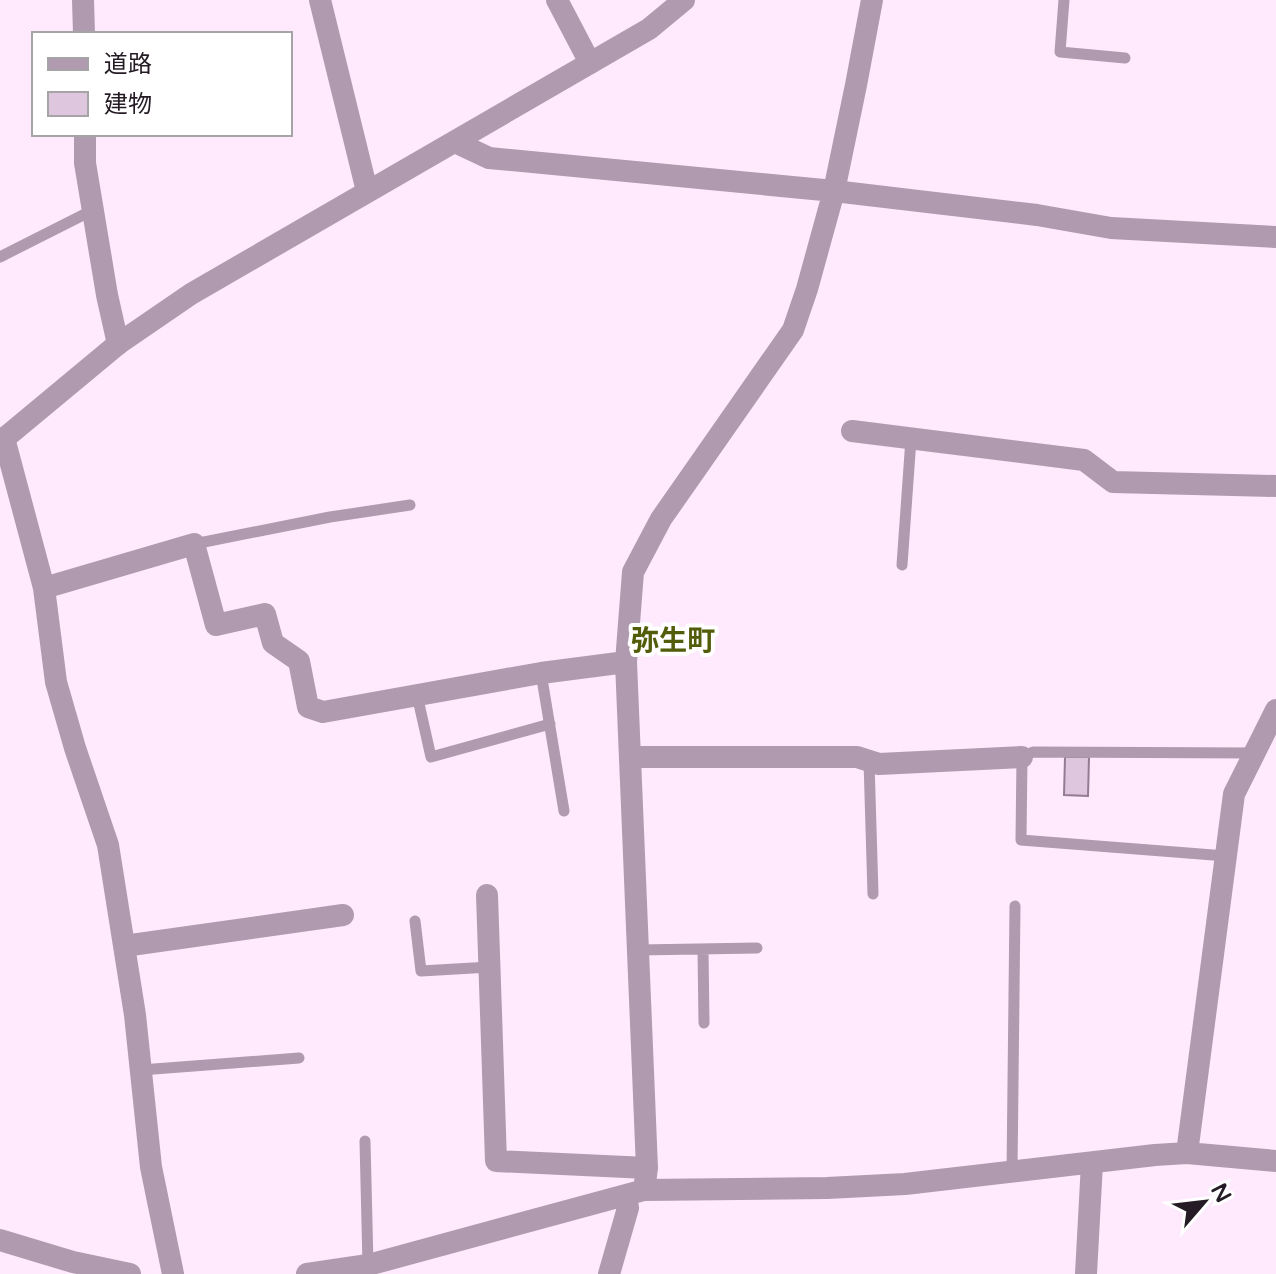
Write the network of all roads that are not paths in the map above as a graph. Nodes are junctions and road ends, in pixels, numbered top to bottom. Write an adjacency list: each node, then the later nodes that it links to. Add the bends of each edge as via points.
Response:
1 (83, 0): 7 (street)
2 (320, 0): 12 (street)
3 (557, 0): 9 (street)
4 (684, 0): 9 (street, via 649,29)
5 (872, 0): 13 (street)
6 (1064, 0): 8 (lane, via 1060,52)
7 (84, 32)
8 (1125, 58)
9 (590, 63): 11 (street)
10 (85, 136): 14 (street)
11 (455, 142): 12 (street); 13 (street, via 489,158)
12 (367, 191): 17 (street, via 191,294)
13 (834, 191): 15 (street, via 1111,228); 26 (street, via 793,330 661,519 633,572)
14 (93, 210): 16 (lane); 17 (street)
15 (1276, 237)
16 (0, 257)
17 (118, 344): 20 (street)
18 (852, 431): 19 (street)
19 (911, 439): 21 (street, via 1084,460 1113,482); 24 (lane)
20 (2, 440): 25 (street)
21 (1276, 486)
22 (410, 505): 23 (lane)
23 (194, 544): 25 (street); 28 (street, via 216,625 265,614 273,643 299,661 308,707 323,712)
24 (902, 565)
25 (44, 588): 42 (street, via 56,682 108,845)
26 (626, 662): 27 (street); 32 (street)
27 (541, 673): 28 (street); 30 (lane)
28 (417, 695): 30 (lane, via 431,757)
29 (1276, 710): 31 (street)
30 (550, 724): 35 (lane)
31 (1254, 753): 33 (lane, via 1033,752); 36 (street, via 1234,794)
32 (630, 757): 34 (street); 45 (street)
33 (1022, 757): 34 (street); 36 (lane, via 1021,840)
34 (869, 761): 37 (lane)
35 (564, 811)
36 (1226, 856): 51 (street)
37 (873, 894)
38 (487, 895): 46 (street)
39 (1015, 906): 54 (lane)
40 (343, 915): 42 (street)
41 (415, 921): 46 (lane, via 421,971)
42 (124, 946): 49 (street)
43 (757, 948): 44 (lane)
44 (703, 949): 45 (lane); 47 (lane)
45 (639, 950): 55 (street)
46 (490, 967): 55 (street, via 496,1161)
47 (704, 1023)
48 (299, 1058): 49 (lane)
49 (141, 1070): 59 (street, via 151,1167)
50 (365, 1141): 57 (lane)
51 (1187, 1153): 52 (street); 53 (street)
52 (1276, 1161)
53 (1092, 1163): 54 (street); 62 (street)
54 (1012, 1172): 55 (street, via 827,1188)
55 (639, 1184): 57 (street); 61 (street)
56 (0, 1240): 58 (street)
57 (368, 1270): 60 (street)
58 (130, 1274)
59 (173, 1274)
60 (307, 1274)
61 (609, 1274)
62 (1086, 1274)

